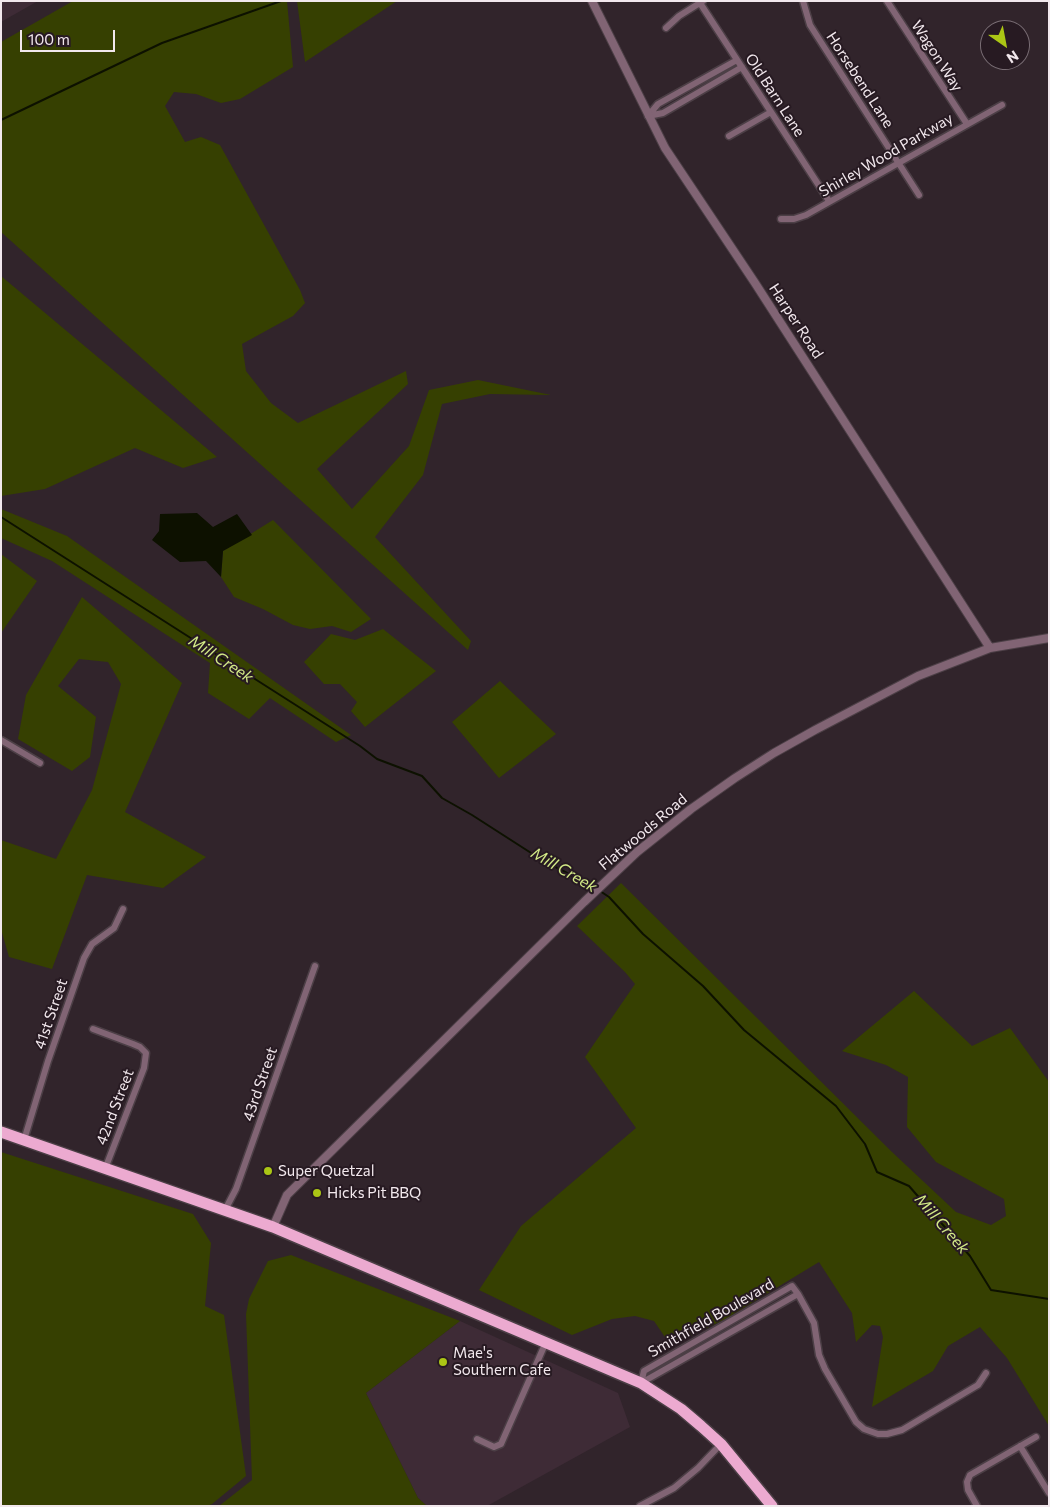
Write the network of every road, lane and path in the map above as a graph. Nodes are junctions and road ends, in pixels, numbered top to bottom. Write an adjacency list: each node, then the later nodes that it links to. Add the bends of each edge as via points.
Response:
1 (592, 1): 12 (street, Harper Road)
2 (803, 1): 15 (street, Horsebend Lane, via 810,25)
3 (887, 1): 13 (street, Wagon Way)
4 (702, 2): 5 (street); 6 (street, Old Barn Lane)
5 (666, 28)
6 (737, 60): 7 (street, Old Barn Lane); 8 (street)
7 (742, 67): 9 (street); 11 (street, Old Barn Lane)
8 (691, 86): 9 (street); 12 (street, via 658,104)
9 (696, 94): 12 (street, via 663,113)
10 (1002, 105): 13 (street, Shirley Wood Parkway)
11 (771, 112): 14 (street); 17 (street, Old Barn Lane)
12 (648, 116): 20 (street, Harper Road, via 677,167)
13 (967, 124): 15 (street, Shirley Wood Parkway)
14 (728, 136)
15 (898, 162): 16 (street, Horsebend Lane); 17 (street, Shirley Wood Parkway)
16 (919, 195)
17 (830, 202): 18 (street, Shirley Wood Parkway, via 806,215)
18 (781, 219)
19 (1049, 638): 20 (street, Flatwoods Road)
20 (990, 648): 30 (street, Flatwoods Road, via 910,680 774,753 735,778 637,852 287,1195)
21 (1, 740): 22 (street)
22 (40, 763)
23 (123, 909): 27 (street, 41st Street, via 114,928 92,944 84,958 50,1053)
24 (315, 966): 29 (street, 43rd Street, via 236,1189)
25 (93, 1029): 28 (street, 42nd Street, via 140,1047 146,1053 144,1068)
26 (1, 1132): 27 (highway)
27 (24, 1140): 28 (highway)
28 (105, 1169): 29 (highway)
29 (225, 1210): 30 (highway)
30 (273, 1227): 32 (highway)
31 (798, 1294): 33 (street, via 814,1322 819,1355 825,1369 856,1422 864,1429 878,1434 902,1430 978,1385); 34 (street, Smithfield Boulevard); 34 (street, Smithfield Boulevard, via 792,1286 644,1371)
32 (546, 1342): 34 (highway); 36 (street, via 504,1439 494,1447)
33 (986, 1373)
34 (641, 1383): 37 (highway, via 681,1409)
35 (1036, 1437): 38 (street)
36 (477, 1440)
37 (721, 1444): 40 (street, via 674,1488); 41 (highway)
38 (1020, 1446): 39 (street); 42 (street, via 970,1475 966,1482)
39 (1049, 1493)
40 (640, 1506)
41 (772, 1506)
42 (977, 1506)

